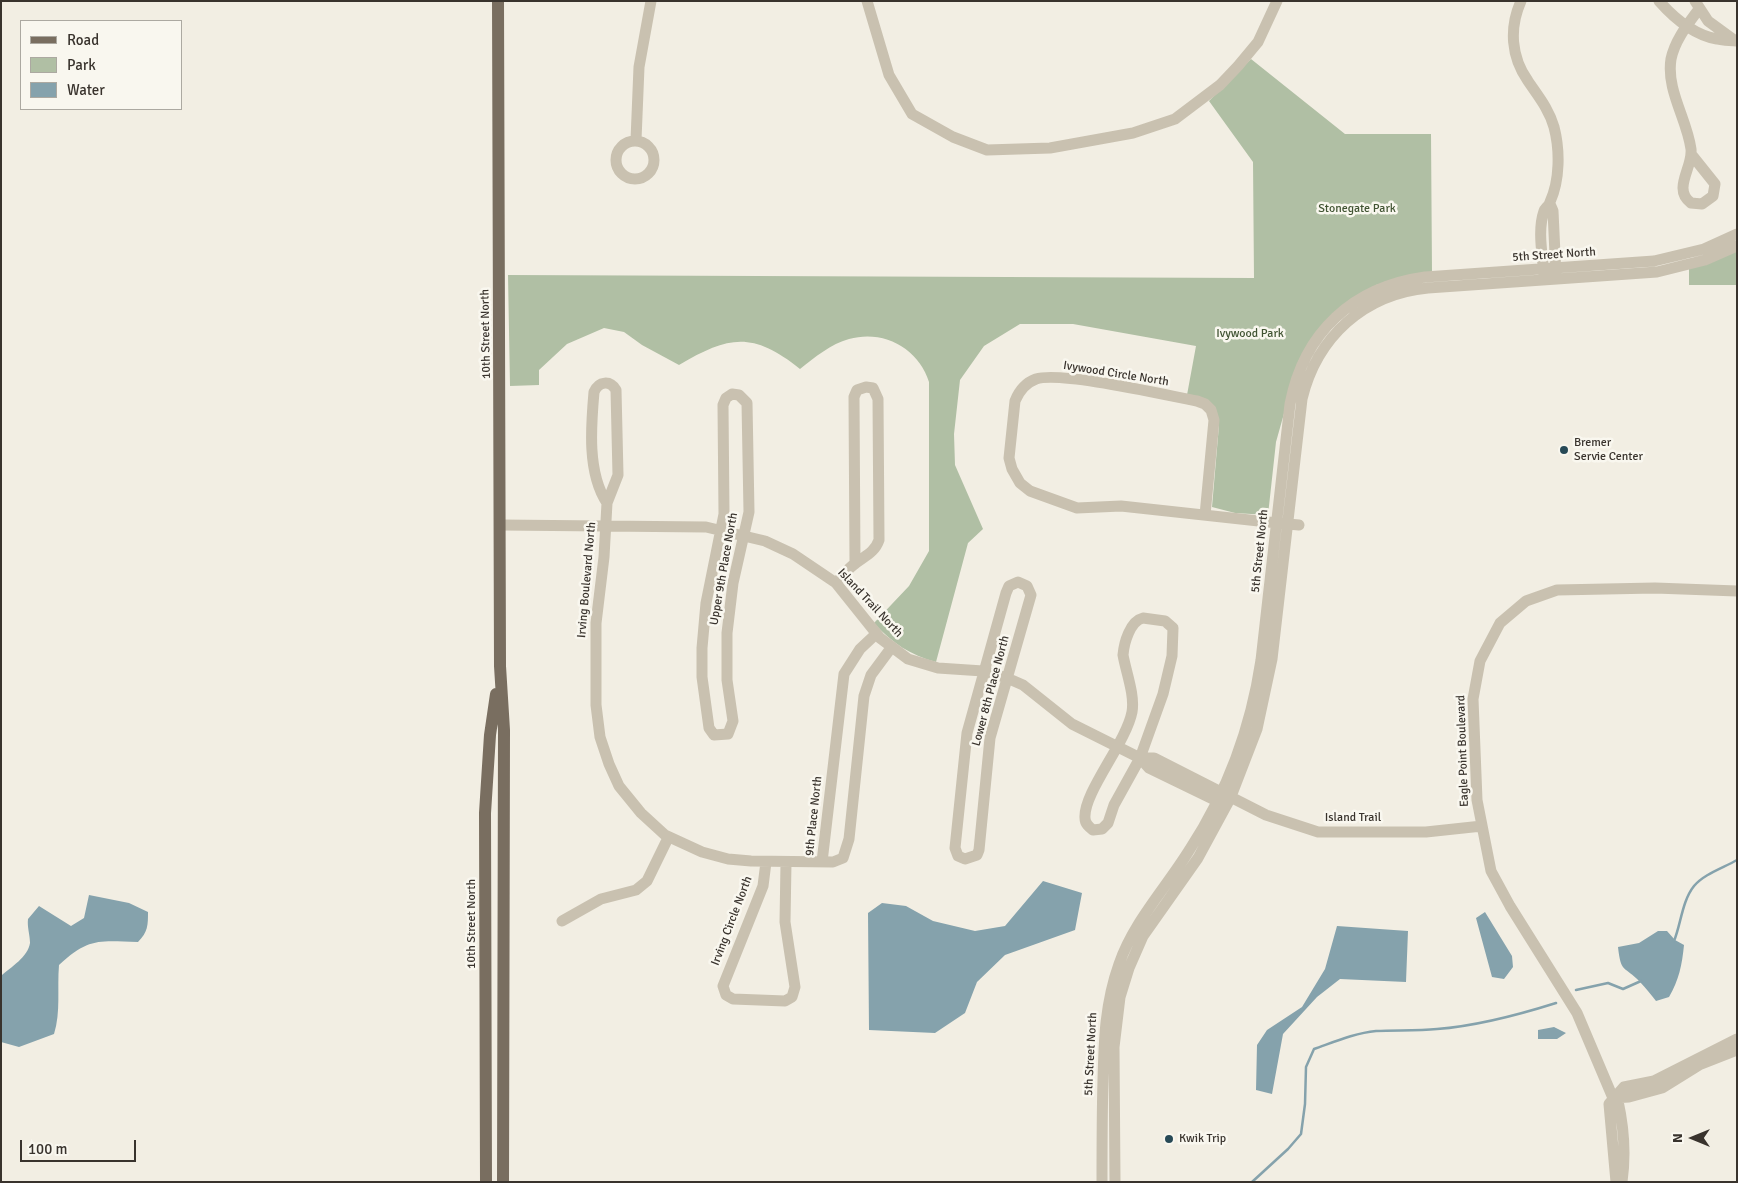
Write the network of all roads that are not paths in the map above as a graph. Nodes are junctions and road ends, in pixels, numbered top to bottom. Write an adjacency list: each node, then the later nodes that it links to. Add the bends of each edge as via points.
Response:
1 (498, 1): 20 (main road, 10th Street North)
2 (651, 1): 10 (street, via 639,67)
3 (866, 1): 4 (street, via 889,75 912,114 953,137 987,150 1050,148 1133,133 1175,120 1220,85 1258,42)
4 (1277, 1)
5 (1521, 1): 12 (street, via 1513,28 1516,55 1523,74 1548,112 1556,136 1558,168)
6 (1659, 1): 8 (street)
7 (1697, 5): 8 (street); 9 (street, via 1712,24)
8 (1687, 26): 9 (street, via 1715,39); 11 (street, via 1674,50 1670,74)
9 (1736, 41)
10 (636, 140)
11 (1691, 154)
12 (1550, 204): 15 (street, via 1544,210 1542,227); 16 (street)
13 (1737, 234): 16 (street, 5th Street North, via 1704,249 1671,258)
14 (1737, 246): 16 (street, 5th Street North, via 1705,260 1668,270)
15 (1544, 274): 16 (street, 5th Street North); 19 (street, 5th Street North, via 1408,291 1374,303 1343,325 1321,351 1305,387)
16 (1556, 274)
17 (607, 503): 17 (street, Irving Boulevard North, via 618,475 617,406 614,386 604,383 599,384 594,392 594,468 597,487); 21 (street, Irving Boulevard North)
18 (1205, 515): 18 (street, Ivywood Circle North, via 1120,506 1077,508 1030,491 1020,483 1009,458 1014,401 1018,393 1036,380 1063,378 1205,404 1214,420); 19 (street, Ivywood Circle North)
19 (1288, 524): 34 (street, 5th Street North, via 1266,695 1251,746)
20 (502, 525): 21 (street, Island Trail North); 29 (main road, 10th Street North)
21 (606, 525): 22 (street, Island Trail North); 36 (street, Irving Boulevard North, via 596,623 596,705 600,737 619,786)
22 (721, 530): 23 (street, Island Trail North); 23 (street, Upper 9th Place North, via 724,514 723,405 726,398 739,394 747,404 749,512); 23 (street, Upper 9th Place North, via 706,603 702,658 709,728 714,735 722,737 728,734 733,721 727,680 727,633)
23 (745, 535): 25 (street, Island Trail North, via 793,554)
24 (855, 563): 24 (street, via 877,546 879,535 878,399 873,388 866,387 858,390 854,397); 25 (street)
25 (836, 584): 27 (street, Island Trail North)
26 (1737, 591): 35 (street, Eagle Point Boulevard, via 1558,590 1526,601 1500,623 1480,661 1473,698 1477,800)
27 (876, 634): 28 (street, Island Trail North); 38 (street, 9th Place North, via 850,661 842,681)
28 (891, 648): 30 (street, Island Trail North, via 908,658 938,668); 38 (street, 9th Place North, via 871,675 864,696 847,852 838,861)
29 (500, 666): 44 (main road, 10th Street North, via 490,736 485,813); 45 (main road, 10th Street North, via 504,730)
30 (983, 671): 31 (street, Island Trail North); 31 (street, Lower 8th Place North, via 1006,593 1014,583 1023,583 1031,595); 31 (street, Lower 8th Place North, via 964,753 955,848 958,856 965,859 977,855 979,850 989,745)
31 (1007, 678): 32 (street, Island Trail North, via 1023,685 1072,724)
32 (1118, 747): 33 (street, Island Trail North); 33 (street, via 1087,805 1084,818 1093,830 1102,829 1108,823 1114,805); 33 (street, via 1132,711 1123,648 1138,619 1165,621 1174,628 1172,656 1164,694)
33 (1140, 758): 34 (street, Island Trail North, via 1149,768)
34 (1223, 797): 35 (street, Island Trail, via 1318,832 1426,832); 46 (street, 5th Street North, via 1138,924 1115,976 1104,1029); 47 (street, 5th Street North, via 1202,850 1143,936 1123,986 1115,1038)
35 (1482, 826): 43 (street, Eagle Point Boulevard, via 1491,871 1586,1029)
36 (668, 838): 37 (street, Irving Boulevard North, via 728,859); 40 (street, via 647,882 636,890 601,898)
37 (766, 862): 39 (street, Irving Boulevard North); 39 (street, Irving Circle North, via 760,893 723,986 726,995 732,999 785,1001 792,996 794,987 785,922)
38 (822, 862): 39 (street, Irving Boulevard North)
39 (786, 863)
40 (562, 921)
41 (1737, 1039): 43 (street, via 1654,1081 1624,1087)
42 (1737, 1050): 43 (street, via 1699,1065 1662,1088)
43 (1613, 1098): 48 (street, Eagle Point Boulevard, via 1609,1104); 49 (street, Eagle Point Boulevard, via 1618,1100 1624,1125)
44 (486, 1182)
45 (503, 1182)
46 (1102, 1182)
47 (1115, 1182)
48 (1616, 1182)
49 (1622, 1182)

